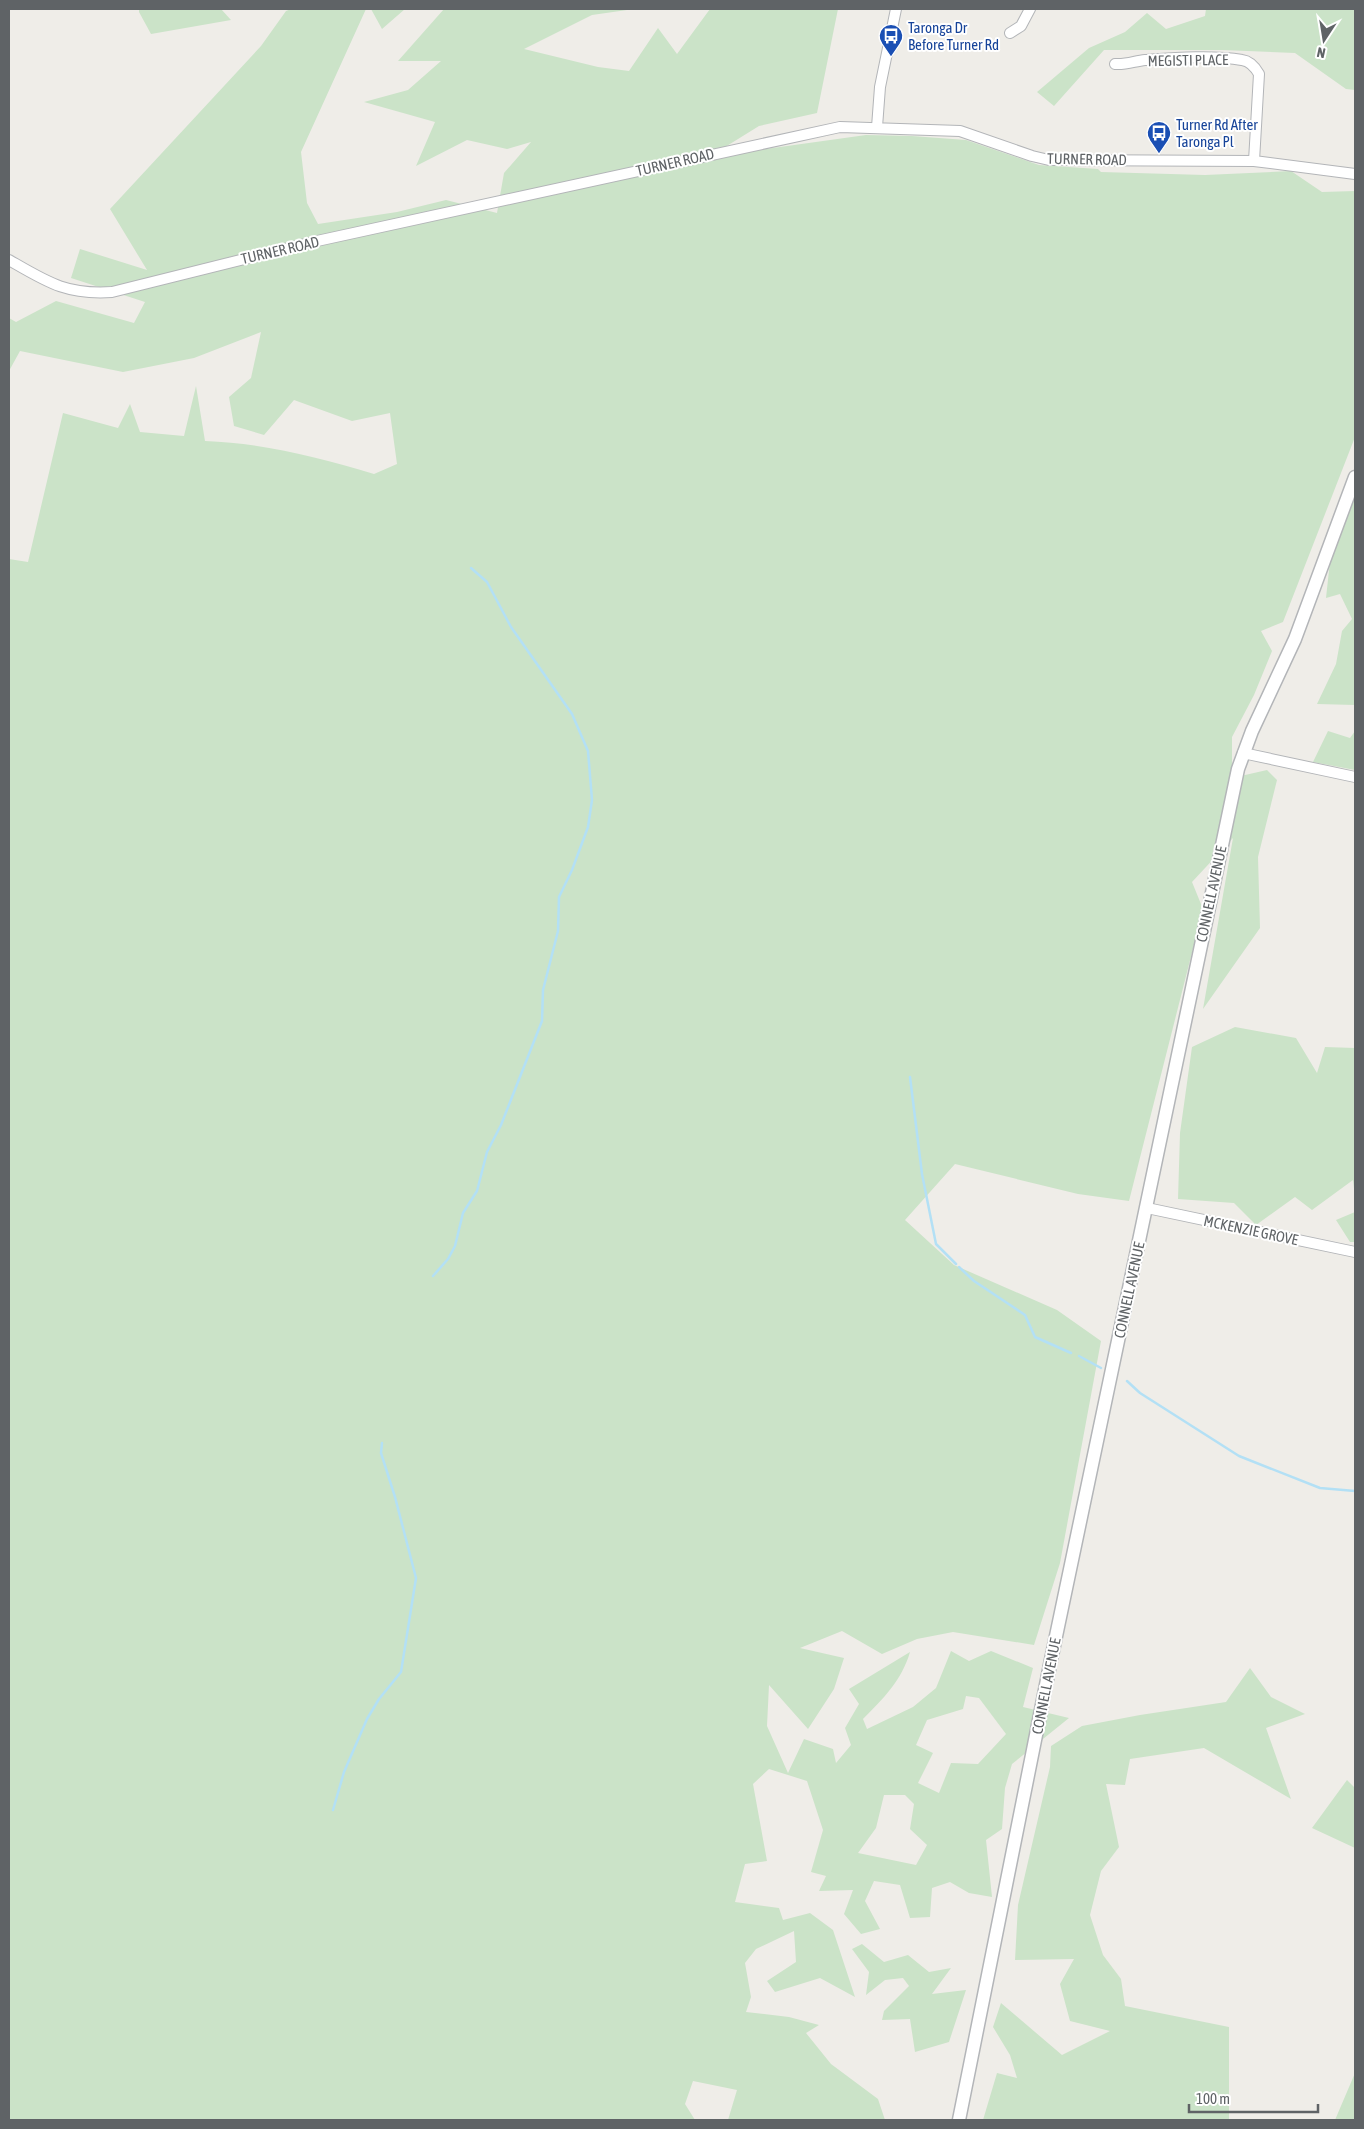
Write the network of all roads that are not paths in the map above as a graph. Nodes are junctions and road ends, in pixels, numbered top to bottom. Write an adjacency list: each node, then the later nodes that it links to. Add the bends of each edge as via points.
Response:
1 (896, 9): 5 (street, via 880,87)
2 (1030, 9): 3 (street, via 1022,26)
3 (1010, 33)
4 (1115, 64): 6 (street, MEGISTI PLACE, via 1195,58 1243,60 1250,64 1259,74)
5 (877, 127): 6 (street, TURNER ROAD, via 960,131 1049,160); 8 (street, TURNER ROAD, via 840,126 790,136 317,241 112,292 66,289)
6 (1254, 162): 7 (street, TURNER ROAD)
7 (1355, 174)
8 (9, 260)
9 (1355, 477): 10 (street, CONNELL AVENUE, via 1295,639)
10 (1243, 753): 11 (street); 12 (street, CONNELL AVENUE)
11 (1355, 777)
12 (1147, 1208): 13 (street, MCKENZIE GROVE); 14 (street, CONNELL AVENUE, via 1053,1650)
13 (1355, 1252)
14 (960, 2120)

